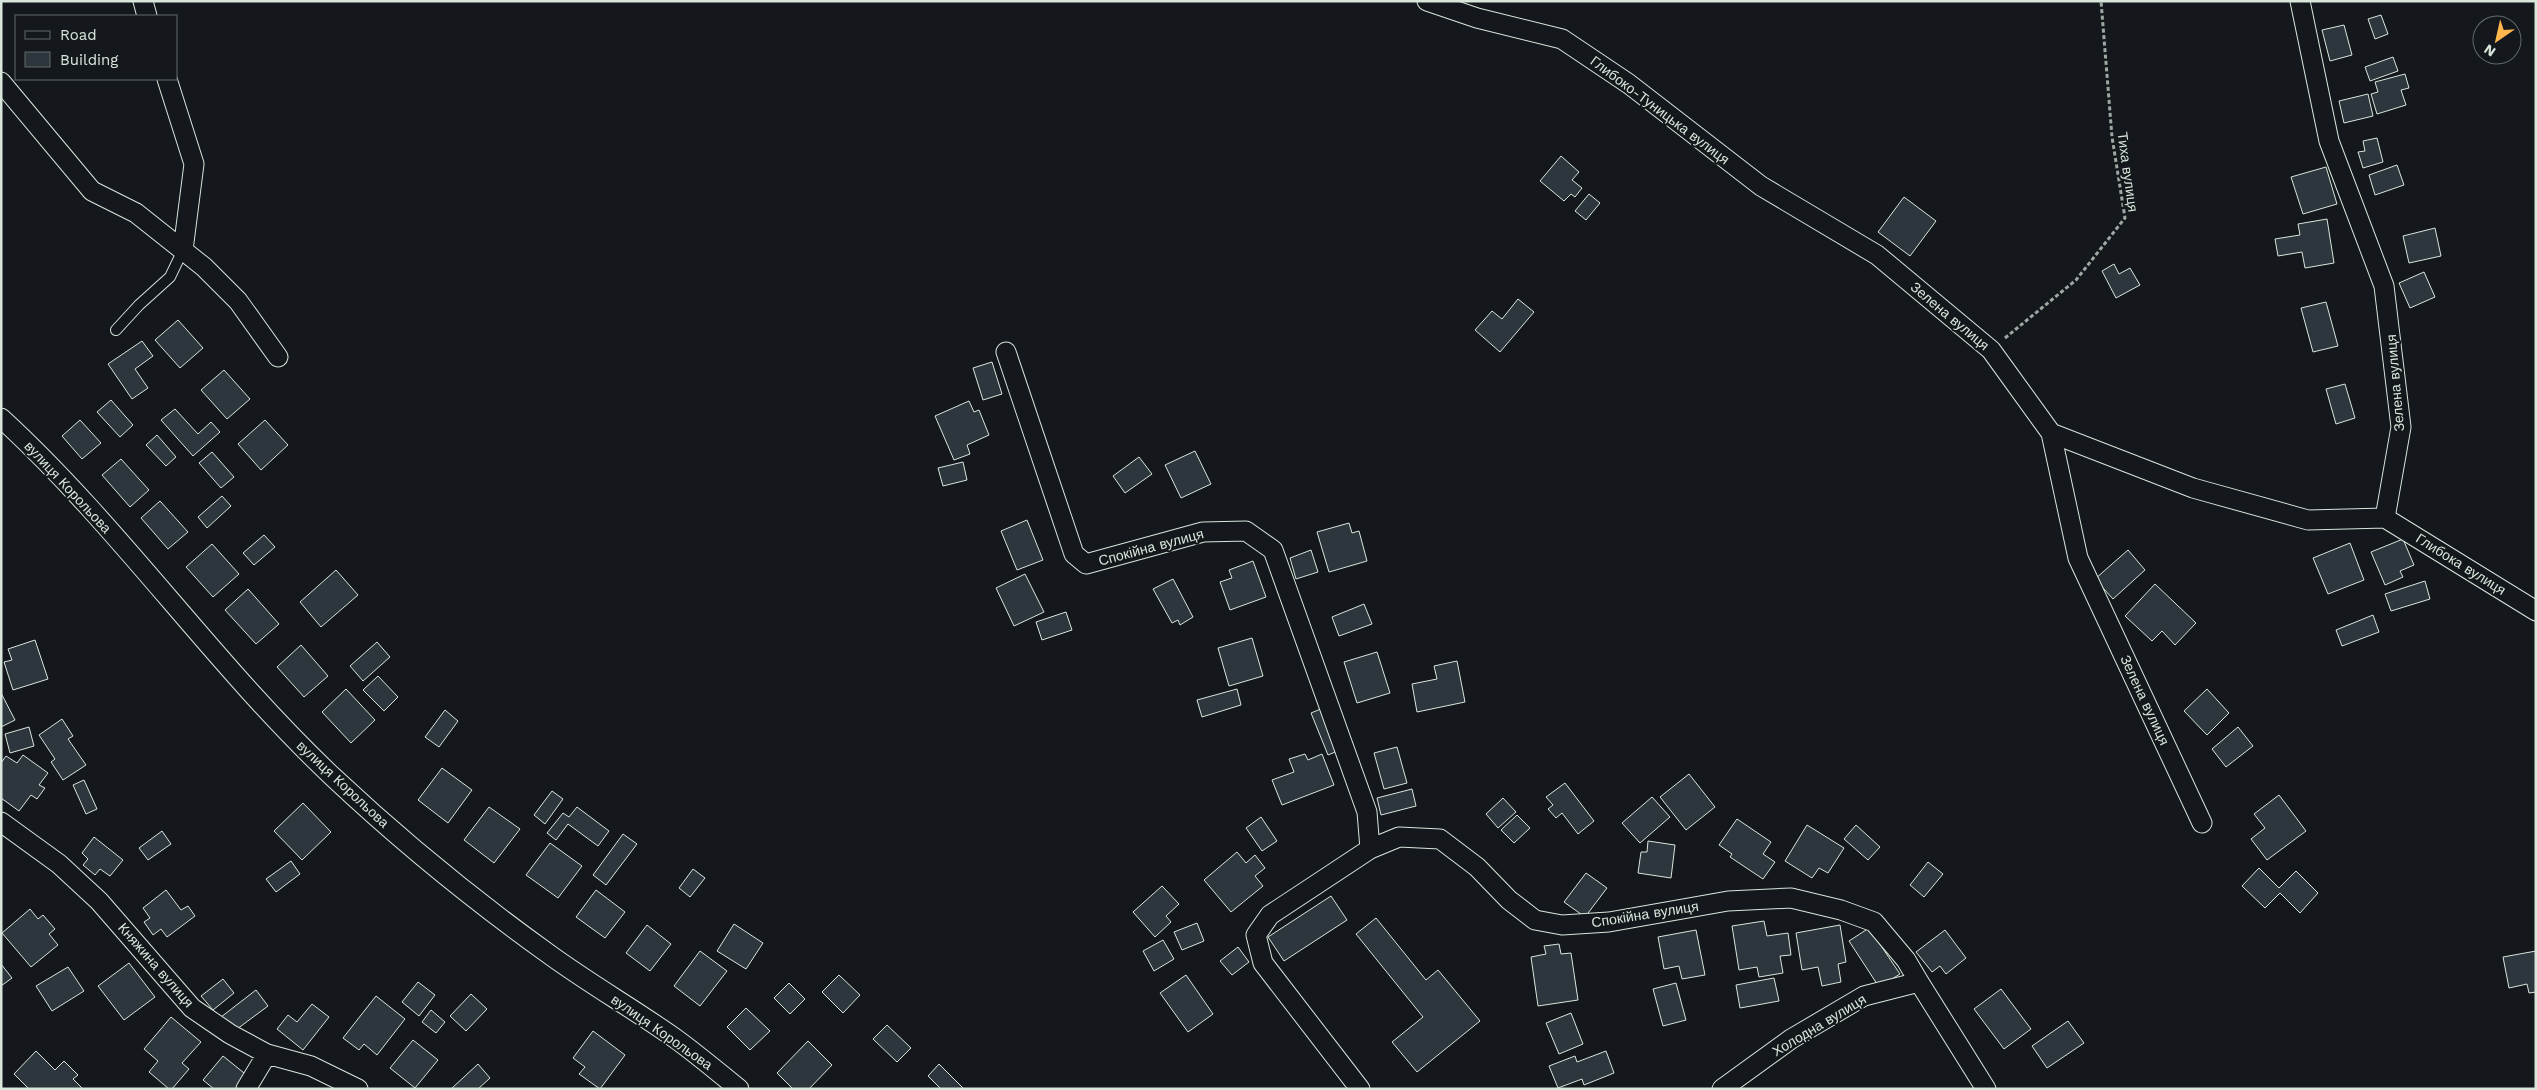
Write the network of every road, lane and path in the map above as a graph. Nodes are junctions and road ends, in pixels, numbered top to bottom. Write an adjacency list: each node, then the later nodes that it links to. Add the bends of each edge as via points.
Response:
1 (143, 1): 5 (street)
2 (1427, 1): 9 (street, Глибоко-Туницька вулиця, via 1476,18 1562,40 1629,84 1762,186)
3 (2101, 1): 11 (path, Тиха вулиця, via 2112,137 2125,218 2076,280)
4 (2300, 1): 16 (street, Зелена вулиця, via 2329,141 2384,286 2401,427)
5 (148, 15)
6 (167, 80): 8 (street, via 194,164)
7 (1, 82): 8 (street, via 92,191 136,213)
8 (183, 250): 10 (lane, via 170,277); 13 (street, via 238,301)
9 (1877, 255): 11 (street, Зелена вулиця)
10 (116, 330)
11 (1991, 350): 15 (street, Зелена вулиця)
12 (1006, 352): 20 (street, Спокійна вулиця, via 1074,554 1086,564 1204,532 1246,531 1273,550 1367,812)
13 (278, 357)
14 (1, 418): 25 (street, вулиця Корольова, via 148,575 267,711 339,782 425,859 539,947 676,1040)
15 (2051, 433): 16 (street, via 2193,488 2308,520); 19 (street, Зелена вулиця, via 2078,558)
16 (2385, 518): 17 (street, Глибока вулиця)
17 (2536, 611)
18 (1, 822): 22 (street, Княжина вулиця, via 59,864 99,901 192,1008)
19 (2202, 823)
20 (1370, 849): 21 (street, Спокійна вулиця, via 1398,837 1440,839 1477,867 1509,900 1535,920 1562,925 1609,922 1728,901 1791,898 1821,905 1874,922 1906,960); 26 (street, Спокійна вулиця, via 1270,915 1256,935 1263,964)
21 (1919, 982): 27 (street, Холодна вулиця, via 1864,996 1791,1039); 28 (street)
22 (267, 1054): 23 (street); 24 (street, Княжина вулиця, via 310,1066)
23 (246, 1089)
24 (358, 1089)
25 (739, 1089)
26 (1360, 1089)
27 (1722, 1089)
28 (1986, 1089)

